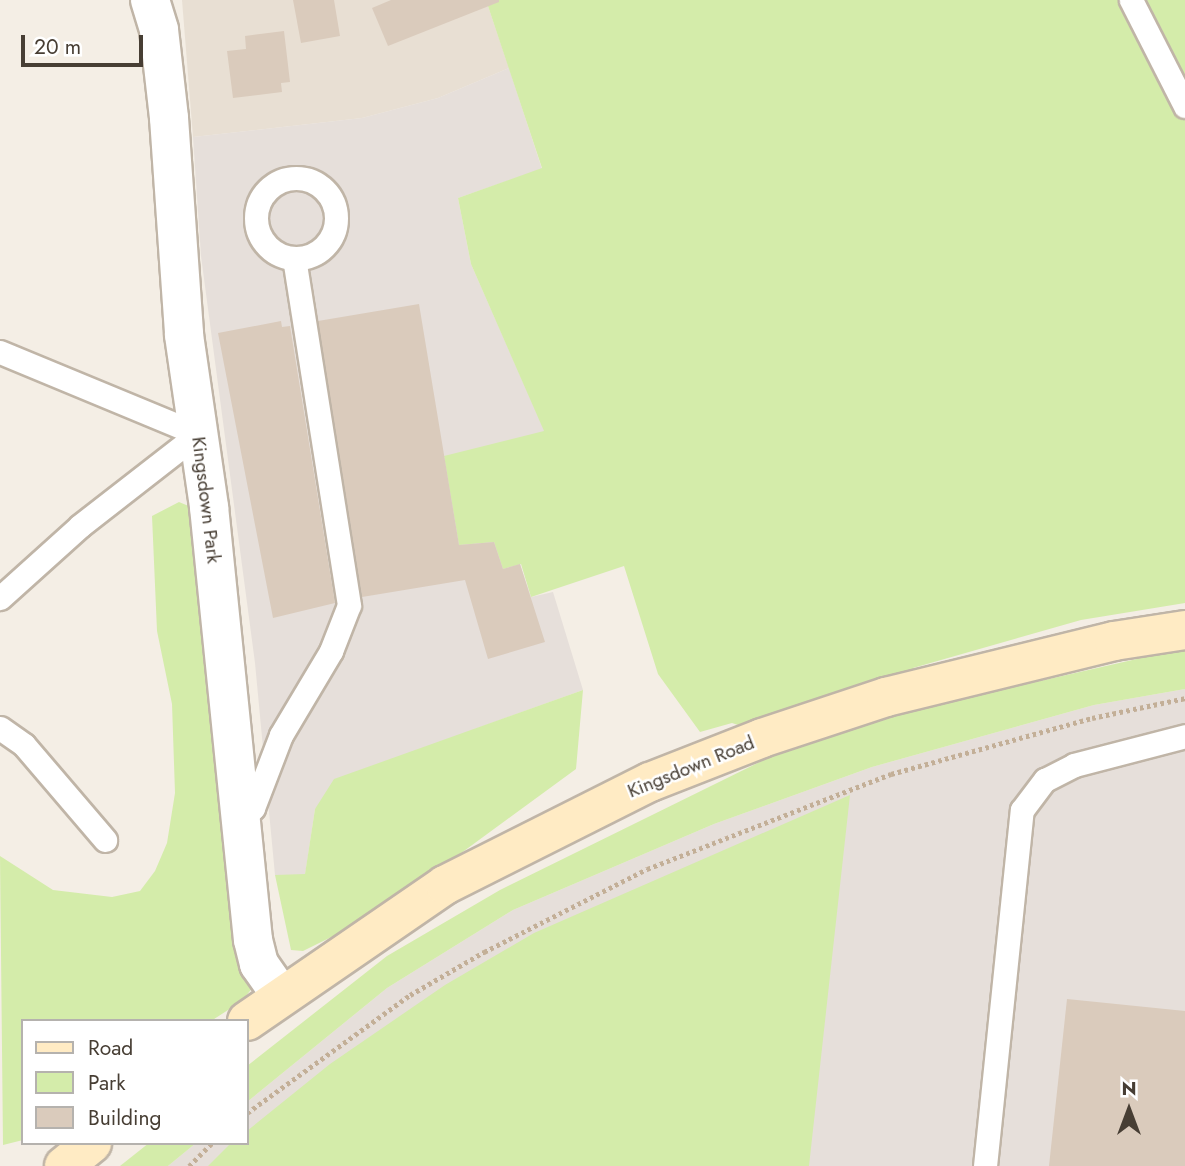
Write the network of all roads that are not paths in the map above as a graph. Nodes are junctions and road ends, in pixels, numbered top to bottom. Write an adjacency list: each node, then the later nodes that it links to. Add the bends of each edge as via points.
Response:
1 (1131, 0): 3 (lane)
2 (158, 1): 6 (street, Kingsdown Park, via 184,335)
3 (1185, 106)
4 (294, 258): 11 (lane, via 349,605 331,651 281,735 253,808)
5 (0, 352): 6 (lane)
6 (198, 434): 7 (lane, via 80,526); 11 (street, Kingsdown Park)
7 (0, 598)
8 (1185, 630): 13 (main road, Kingsdown Road, via 1059,653 886,697 650,782 445,885)
9 (0, 728): 12 (lane, via 24,745)
10 (1185, 736): 17 (lane, via 1074,765 1045,780 1022,810)
11 (241, 820): 13 (street, Kingsdown Park, via 253,940 259,964)
12 (105, 840)
13 (281, 995): 14 (main road, Kingsdown Road)
14 (248, 1020)
15 (90, 1145): 16 (main road)
16 (64, 1166)
17 (985, 1166)

